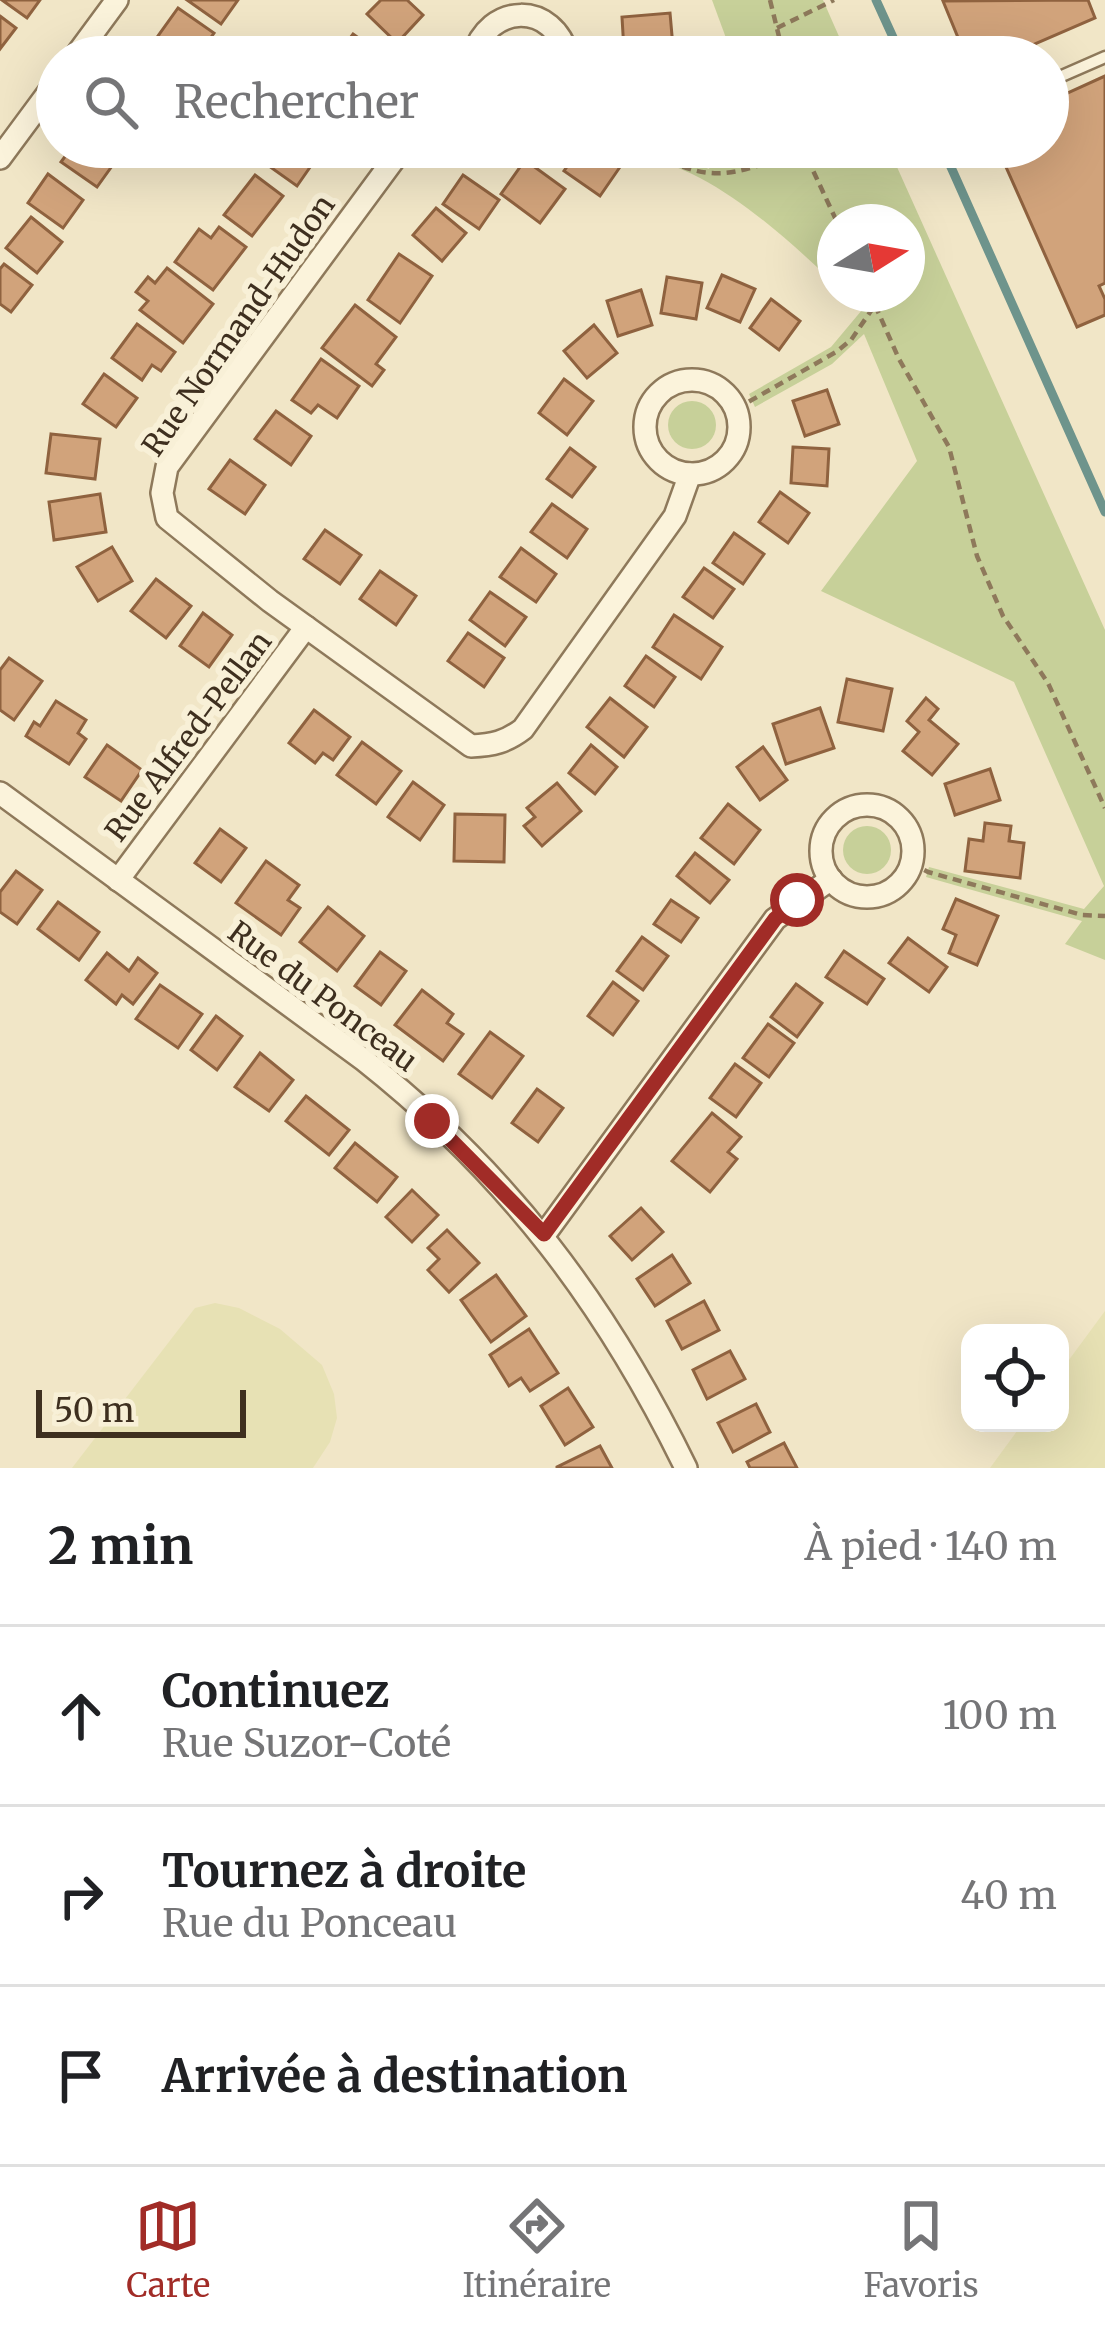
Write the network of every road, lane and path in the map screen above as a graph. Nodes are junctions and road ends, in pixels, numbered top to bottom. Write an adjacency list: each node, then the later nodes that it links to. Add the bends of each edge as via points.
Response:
1 (117, 0): 5 (street)
2 (770, 0): 4 (path)
3 (834, 0): 4 (path)
4 (777, 28): 8 (path)
5 (90, 36)
6 (483, 36): 7 (street, via 515,15 545,22)
7 (559, 36)
8 (779, 36)
9 (1105, 57): 10 (lane)
10 (1069, 73)
11 (36, 109): 12 (street)
12 (0, 158)
13 (388, 168): 22 (street, Rue Normand-Hudon, via 165,475 164,511 177,529)
14 (687, 168): 15 (path, via 713,176)
15 (752, 168)
16 (812, 168): 17 (path)
17 (829, 204)
18 (870, 312): 20 (path, via 836,352)
19 (878, 312): 24 (path, via 950,447 977,556 1003,616 1048,682)
20 (736, 410): 21 (street, via 740,426 730,454); 21 (street, via 701,381 658,394 646,437 662,463)
21 (690, 474): 22 (street, Rue Normand-Hudon, via 674,516 507,741 471,746)
22 (306, 627): 27 (street, Rue Alfred-Pellan)
23 (0, 793): 27 (street, Rue du Ponceau)
24 (1105, 808)
25 (911, 863): 26 (street, via 899,884 872,897); 26 (street, via 913,841 897,815 855,806 824,836); 28 (path)
26 (831, 878): 29 (street, via 775,919)
27 (118, 880): 29 (street, Rue du Ponceau, via 387,1079)
28 (1105, 916)
29 (544, 1234): 30 (street, Rue du Ponceau, via 631,1361)
30 (686, 1468)

